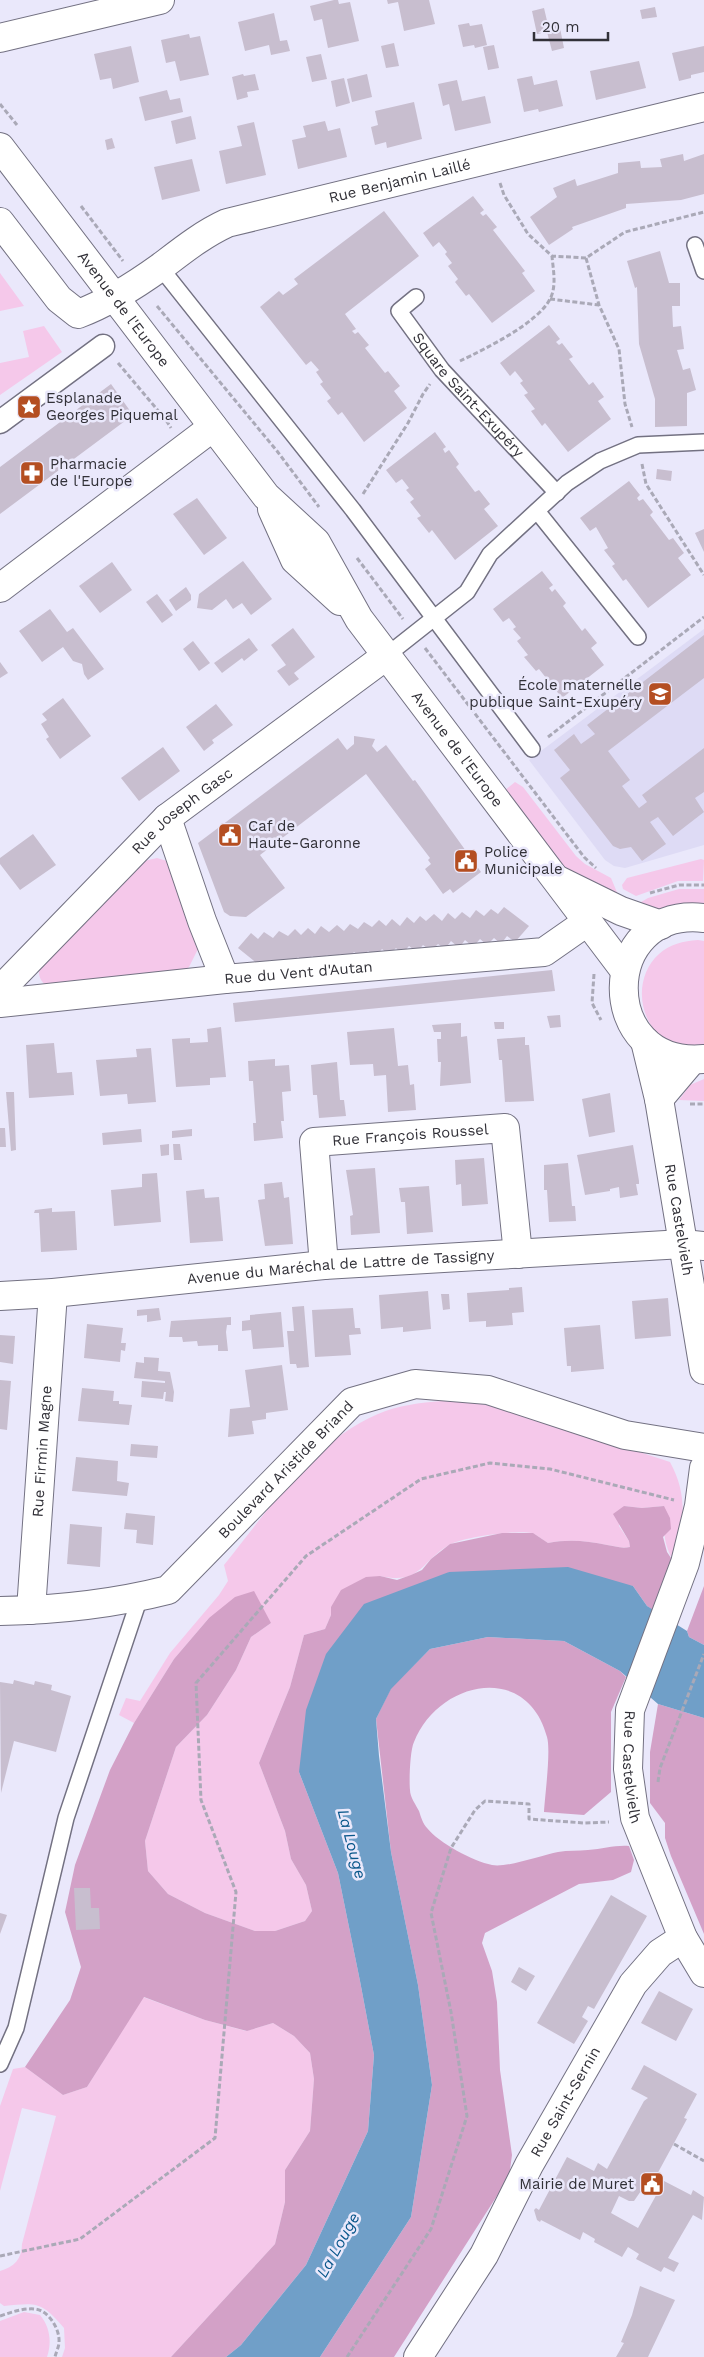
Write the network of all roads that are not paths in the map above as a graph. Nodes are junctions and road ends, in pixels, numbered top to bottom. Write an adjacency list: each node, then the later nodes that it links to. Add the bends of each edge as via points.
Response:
1 (160, 0): 2 (street)
2 (0, 38)
3 (704, 107): 7 (street, Rue Benjamin Laillé, via 227,223 211,230)
4 (0, 147): 10 (street, Avenue de l'Europe)
5 (0, 222): 10 (street, Rue Benjamin Laillé, via 59,299 78,314)
6 (695, 245): 8 (lane)
7 (160, 267): 10 (street, Rue Benjamin Laillé); 18 (lane)
8 (704, 271)
9 (416, 296): 15 (lane, Square Saint-Exupéry, via 399,311 442,370)
10 (113, 297): 13 (street, Avenue de l'Europe)
11 (103, 346): 12 (street)
12 (0, 422)
13 (213, 427): 17 (street); 20 (street, Avenue de l'Europe, via 266,496 316,542 359,620)
14 (704, 442): 15 (lane, via 638,445 600,462)
15 (557, 492): 16 (lane)
16 (537, 511): 18 (lane, via 490,554 467,592); 19 (lane)
17 (0, 588)
18 (433, 618): 20 (lane); 21 (lane)
19 (638, 638)
20 (386, 656): 22 (street, Rue Joseph Gasc); 23 (street, Avenue de l'Europe)
21 (532, 749)
22 (167, 818): 28 (street); 29 (street, Rue Joseph Gasc)
23 (555, 878): 25 (street, Avenue de l'Europe); 26 (street, Avenue de l'Europe, via 621,911)
24 (704, 918): 26 (street, via 677,919)
25 (587, 922): 27 (street, Avenue de l'Europe); 28 (street, Rue du Vent d'Autan, via 544,952)
26 (661, 925): 27 (street, via 635,948)
27 (625, 971): 31 (street, via 623,996 626,1013)
28 (225, 979): 30 (street, Rue du Vent d'Autan)
29 (0, 990)
30 (0, 1003)
31 (645, 1041): 32 (street, via 667,1054); 33 (street, Rue Castelvielh)
32 (698, 1060): 33 (street)
33 (659, 1099): 34 (street, Rue Castelvielh)
34 (694, 1245): 35 (street, Avenue du Maréchal de Lattre de Tassigny); 39 (street, Rue Castelvielh)
35 (518, 1254): 36 (street, Avenue du Maréchal de Lattre de Tassigny); 36 (street, Rue François Roussel, via 505,1128 314,1142)
36 (324, 1266): 37 (street, Avenue du Maréchal de Lattre de Tassigny)
37 (53, 1293): 38 (street, Avenue du Maréchal de Lattre de Tassigny); 43 (street, Rue Firmin Magne)
38 (0, 1296)
39 (704, 1370)
40 (704, 1448): 42 (street, Boulevard Aristide Briand, via 625,1435 488,1390 415,1384 352,1402 168,1590)
41 (704, 1468): 45 (street, Rue Castelvielh, via 699,1506 685,1563 630,1710 628,1769 635,1818)
42 (140, 1597): 43 (street, Boulevard Aristide Briand); 47 (lane, via 66,1818 16,2028)
43 (31, 1610): 44 (street, Boulevard Aristide Briand)
44 (0, 1611)
45 (683, 1938): 46 (street, Rue Castelvielh); 48 (street, Rue Saint-Sernin, via 660,1953 633,1984 530,2165 484,2255)
46 (704, 1973)
47 (0, 2064)
48 (418, 2357)

